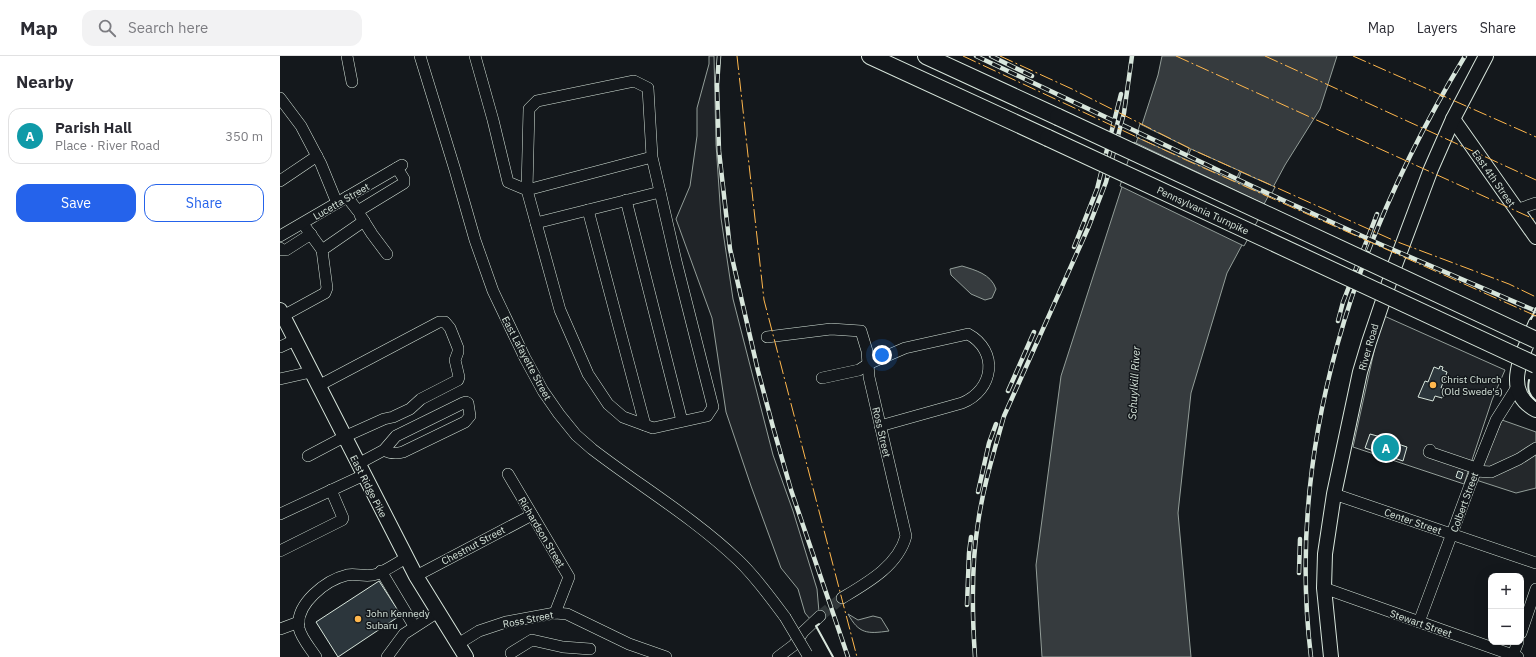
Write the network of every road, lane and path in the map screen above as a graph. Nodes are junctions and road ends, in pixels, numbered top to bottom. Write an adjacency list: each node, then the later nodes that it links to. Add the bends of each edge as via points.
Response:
1 (347, 56): 7 (street)
2 (420, 56): 80 (street, East Lafayette Street, bridge, via 484,268 509,326 543,391 572,430 592,449 696,524 738,560 784,617)
3 (475, 56): 13 (street, via 508,182)
4 (870, 56): 38 (highway, Pennsylvania Turnpike, bridge)
5 (926, 56): 35 (highway, bridge)
6 (1486, 56): 9 (main road, River Road)
7 (352, 82)
8 (280, 98): 10 (street, via 301,126)
9 (1453, 119): 20 (main road, East 4th Street); 57 (main road, River Road, via 1395,264 1369,342)
10 (317, 156): 12 (street); 17 (street)
11 (652, 157): 13 (street); 13 (street, via 648,88 634,80 537,102 529,109); 14 (street)
12 (280, 181)
13 (527, 190): 24 (street)
14 (660, 192): 16 (street); 45 (street, via 712,407 707,416)
15 (347, 197): 17 (street, Lucetta Street); 21 (street); 21 (street, Lucetta Street, via 400,166 404,183)
16 (626, 200): 19 (street); 45 (street)
17 (337, 203): 23 (street, Lucetta Street)
18 (1536, 203): 20 (street)
19 (588, 210): 24 (street); 46 (street)
20 (1516, 210): 27 (main road, East 4th Street)
21 (358, 211): 22 (street)
22 (364, 221): 29 (street); 30 (street)
23 (303, 223): 25 (street); 26 (street, Lucetta Street)
24 (536, 223): 46 (street, via 560,310 588,374 608,404 623,417)
25 (311, 234): 28 (street, via 286,250); 29 (street)
26 (280, 236)
27 (1536, 238)
28 (280, 248)
29 (322, 250): 31 (street, via 327,288 325,293)
30 (387, 254)
31 (281, 313): 34 (main road, East Ridge Pike)
32 (1536, 323): 43 (main road, via 1520,364)
33 (767, 337): 37 (street, Ross Street, via 831,329 861,332 868,351)
34 (295, 340): 36 (street); 39 (main road, East Ridge Pike)
35 (1536, 340)
36 (280, 347)
37 (868, 364): 40 (street, via 859,370); 47 (street, Ross Street); 47 (street, via 905,348 968,334 978,339 988,359 986,382 972,399)
38 (1536, 365)
39 (311, 372): 41 (street); 42 (main road, East Ridge Pike)
40 (822, 378)
41 (280, 379)
42 (318, 386): 48 (main road, East Ridge Pike); 48 (street, via 439,322 445,322 450,328 458,348 455,360 458,380 421,399 410,409)
43 (1517, 387): 44 (main road, via 1522,399); 54 (street, Colbert Street, via 1496,420)
44 (1536, 410)
45 (682, 421): 46 (street, via 653,428)
46 (645, 425)
47 (880, 426): 68 (street, Ross Street, via 906,536 899,553 869,582)
48 (344, 437): 52 (street); 53 (main road, East Ridge Pike)
49 (1536, 448): 54 (street, via 1491,472)
50 (384, 450): 50 (street, via 396,454 403,452 465,422 470,416 468,404 463,403 396,436); 53 (street)
51 (1430, 450): 54 (street, via 1429,452)
52 (308, 456)
53 (361, 470): 56 (street); 62 (main road, East Ridge Pike)
54 (1476, 470): 60 (street, Colbert Street)
55 (508, 474): 59 (street, Richardson Street)
56 (331, 490): 58 (street); 61 (street, via 342,520)
57 (1334, 494): 60 (street, Center Street); 66 (main road, River Road, via 1325,554)
58 (280, 514)
59 (532, 515): 65 (street, Chestnut Street); 70 (street, Richardson Street, via 569,577)
60 (1452, 534): 63 (street, Center Street); 73 (street, Colbert Street)
61 (280, 552)
62 (406, 558): 64 (street); 65 (main road, East Ridge Pike)
63 (1536, 563)
64 (381, 571): 72 (street, via 369,576 354,574 339,578 312,595 301,611); 75 (street)
65 (416, 576): 69 (main road, East Ridge Pike)
66 (1324, 588): 73 (street, Stewart Street); 88 (main road, River Road)
67 (1536, 589): 74 (street)
68 (842, 598)
69 (438, 612): 75 (street); 77 (main road, East Ridge Pike)
70 (555, 613): 77 (street, Ross Street, via 506,622 479,631); 86 (street, Ross Street, via 567,614 629,644)
71 (820, 616): 87 (street, via 803,632 794,646)
72 (299, 622): 76 (street); 83 (street, via 301,634)
73 (1420, 622): 82 (street, Stewart Street)
74 (1524, 624)
75 (414, 626): 84 (street, via 404,634)
76 (280, 629)
77 (458, 644): 85 (main road, East Ridge Pike)
78 (1518, 645): 82 (street)
79 (590, 649): 81 (street, via 532,640)
80 (808, 655)
81 (510, 656)
82 (1516, 656)
83 (316, 657)
84 (387, 657)
85 (466, 657)
86 (666, 657)
87 (778, 657)
88 (1331, 657)

